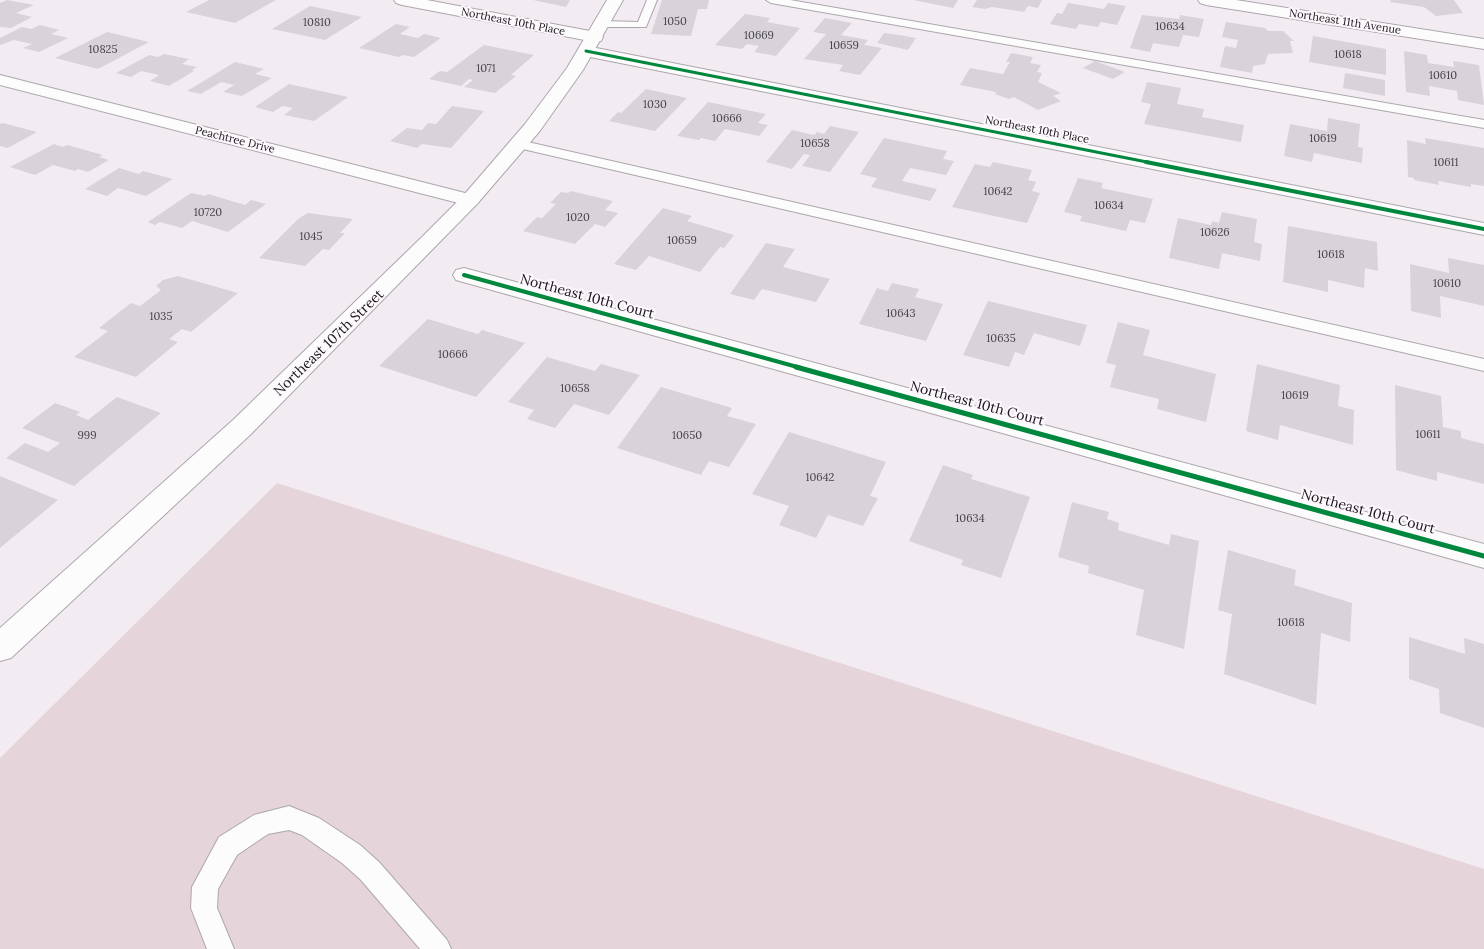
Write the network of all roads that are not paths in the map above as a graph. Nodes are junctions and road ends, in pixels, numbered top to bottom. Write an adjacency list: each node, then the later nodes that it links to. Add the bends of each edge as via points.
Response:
1 (402, 0): 6 (street, Northeast 10th Place)
2 (615, 0): 6 (street, Northeast 107th Street)
3 (652, 0): 6 (lane, via 642,25)
4 (771, 0): 9 (lane)
5 (1206, 0): 7 (street, Northeast 11th Avenue)
6 (595, 37): 10 (street, Northeast 107th Street); 12 (street, Northeast 10th Place)
7 (1484, 44)
8 (0, 80): 11 (street, Peachtree Drive)
9 (1484, 124)
10 (519, 144): 11 (street, Northeast 107th Street); 14 (lane)
11 (470, 200): 16 (street, Northeast 107th Street, via 404,270 290,381)
12 (1484, 229)
13 (464, 275): 15 (street, Northeast 10th Court)
14 (1484, 365)
15 (1484, 556)
16 (0, 648)
17 (221, 949): 18 (lane, via 204,908 205,886 228,846 263,823 289,818 310,826 351,854 370,871)
18 (438, 949)

